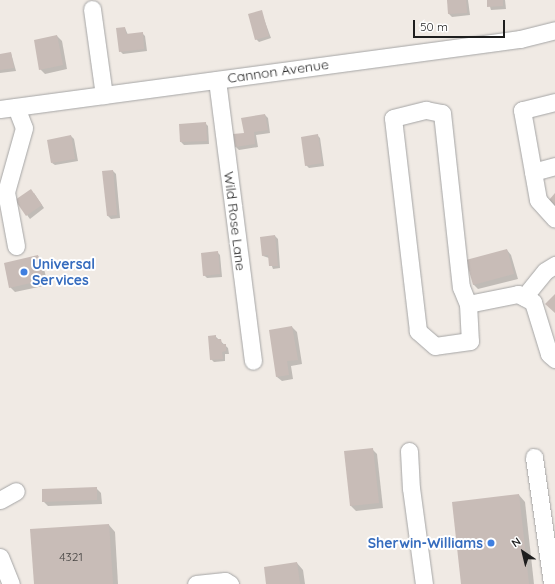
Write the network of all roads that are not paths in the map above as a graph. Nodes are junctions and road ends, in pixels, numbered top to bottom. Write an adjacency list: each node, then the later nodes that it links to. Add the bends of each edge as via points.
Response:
1 (92, 9): 4 (street)
2 (555, 30): 3 (street, Cannon Avenue, via 520,39)
3 (217, 80): 4 (street, Cannon Avenue); 15 (street, Wild Rose Lane)
4 (104, 95): 6 (street, Cannon Avenue)
5 (555, 102): 8 (street, via 522,110)
6 (8, 108): 10 (street, via 24,128 6,192)
7 (555, 166): 8 (street)
8 (533, 172): 9 (street, via 538,200)
9 (555, 219)
10 (16, 246)
11 (555, 265): 12 (street, via 545,271)
12 (524, 297): 13 (street, via 518,294); 14 (street, via 533,302 549,354)
13 (468, 304): 13 (street, via 461,287 442,113 426,110 393,118 418,331 435,346 470,341)
14 (555, 359)
15 (253, 361)
16 (409, 451): 24 (street, via 411,488)
17 (534, 457): 25 (street)
18 (16, 491): 19 (street)
19 (0, 500)
20 (0, 558): 21 (street)
21 (11, 584)
22 (196, 584): 23 (street, via 225,581)
23 (230, 584)
24 (424, 584)
25 (552, 584)

